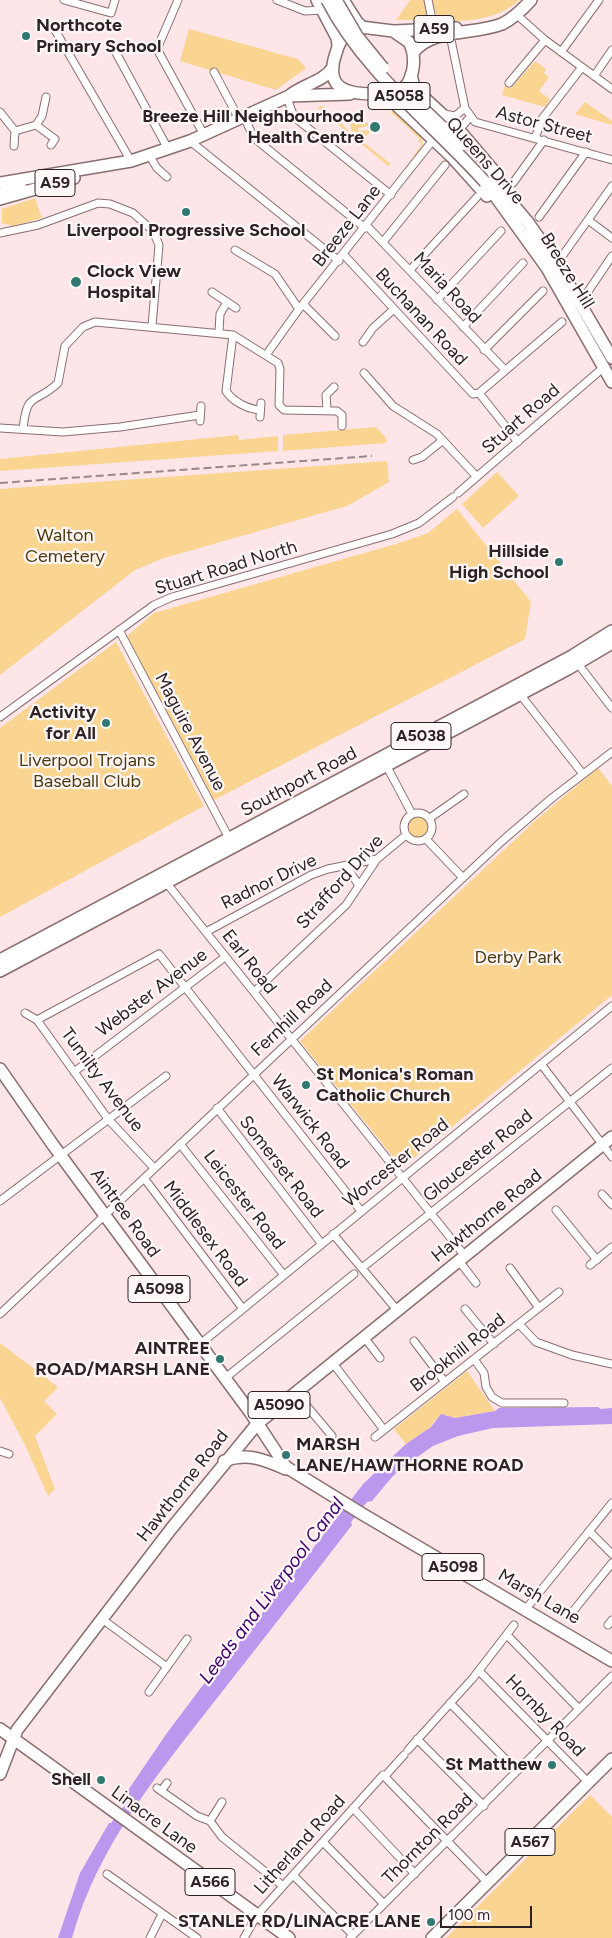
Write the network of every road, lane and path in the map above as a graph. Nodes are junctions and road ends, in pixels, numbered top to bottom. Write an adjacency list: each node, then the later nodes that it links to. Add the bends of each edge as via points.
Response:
1 (64, 0): 2 (street, via 110,13)
2 (115, 0)
3 (178, 0): 42 (street, via 157,49)
4 (277, 0): 9 (street, via 305,11)
5 (428, 0): 12 (street)
6 (531, 0): 10 (main road, A59)
7 (599, 0): 21 (street)
8 (341, 2): 9 (main road, via 334,5); 11 (main road); 57 (main road, Queens Drive / A5058, bridge, via 358,36 380,66 453,136)
9 (322, 3): 18 (main road); 57 (main road, Queens Drive / A5058, bridge, via 375,71)
10 (517, 16): 14 (main road, A59, via 500,25); 17 (street)
11 (364, 28): 15 (main road, A59); 18 (main road, A59, via 350,31)
12 (434, 29): 14 (main road, A59); 15 (main road, A59)
13 (55, 30): 53 (street)
14 (475, 30): 16 (main road, A59)
15 (393, 31): 22 (main road, A59, via 409,42)
16 (450, 35): 22 (main road, A59, via 424,41); 34 (street)
17 (545, 40): 21 (street); 28 (street)
18 (338, 45): 23 (main road)
19 (114, 49): 49 (street)
20 (612, 50): 27 (street)
21 (561, 52): 24 (street)
22 (413, 53): 26 (main road, A59)
23 (332, 67): 30 (main road, via 338,85); 33 (main road, A59, via 326,75 299,87)
24 (582, 67): 27 (street); 43 (street, via 542,119)
25 (214, 72): 38 (street, Maria Road)
26 (412, 75): 31 (main road, A59, via 396,93); 36 (main road, via 414,87)
27 (594, 76): 29 (street)
28 (509, 83)
29 (612, 89)
30 (351, 94): 31 (main road, A59); 33 (main road, A59)
31 (377, 94): 45 (main road, via 392,100)
32 (46, 96): 39 (street, via 42,116)
33 (288, 96): 38 (main road, A59); 63 (street, via 298,120)
34 (465, 108): 36 (street, via 455,116); 37 (street)
35 (0, 112): 41 (street)
36 (441, 114): 40 (main road)
37 (470, 117): 40 (street); 43 (street, Astor Street, via 483,125)
38 (241, 118): 42 (main road, A59); 69 (street, Maria Road, via 254,138)
39 (36, 125): 41 (street); 44 (street)
40 (459, 130): 68 (main road, via 508,188)
41 (15, 131): 48 (street)
42 (204, 135): 47 (main road, A59)
43 (535, 138): 46 (street, Astor Street)
44 (55, 139)
45 (434, 140): 63 (street, Breeze Lane); 68 (main road, via 510,222)
46 (544, 140): 50 (street, Astor Street); 60 (street)
47 (190, 141): 49 (main road, A59); 79 (street, Buchanan Road)
48 (14, 146)
49 (168, 149): 51 (main road, A59)
50 (586, 152): 52 (street, Astor Street); 66 (street)
51 (149, 155): 53 (main road, A59); 56 (street)
52 (612, 160)
53 (131, 161): 55 (main road, A59)
54 (445, 165): 73 (street)
55 (109, 166): 58 (main road, A59); 59 (main road, A59)
56 (168, 177)
57 (486, 178): 68 (main road, Queens Drive / A5058)
58 (63, 181): 62 (street); 65 (main road, A59)
59 (0, 183)
60 (513, 184)
61 (612, 186): 67 (street)
62 (0, 192)
63 (391, 195): 69 (street, Breeze Lane)
64 (477, 197): 81 (street)
65 (0, 199)
66 (539, 218)
67 (588, 220): 72 (street); 77 (street)
68 (524, 226): 101 (main road, Breeze Hill / A5058, via 555,261); 102 (main road, Breeze Hill / A5058)
69 (366, 227): 73 (street, Maria Road); 79 (street, Breeze Lane)
70 (501, 231): 85 (street)
71 (0, 233): 91 (street, via 38,225 98,203 133,213 153,231 159,246)
72 (612, 238)
73 (383, 242): 81 (street, Maria Road)
74 (247, 246): 76 (street)
75 (235, 250): 76 (street)
76 (243, 254): 87 (street, via 275,274)
77 (564, 255)
78 (612, 256): 84 (street)
79 (341, 258): 87 (street, Breeze Lane); 89 (street, Buchanan Road)
80 (523, 263): 92 (street)
81 (410, 270): 85 (street, Maria Road)
82 (543, 291): 99 (street)
83 (212, 292): 86 (street)
84 (587, 293)
85 (437, 300): 92 (street, Maria Road)
86 (227, 302): 88 (street); 94 (street, via 220,314)
87 (301, 307): 93 (street); 100 (street, Breeze Lane)
88 (236, 308)
89 (394, 309): 98 (street); 107 (street, Buchanan Road, via 473,394)
90 (562, 322): 103 (street)
91 (152, 326): 94 (street); 113 (street, via 95,322 84,327 66,346 58,383 34,397 26,406)
92 (463, 327): 99 (street, Maria Road)
93 (328, 330): 96 (street); 97 (street)
94 (219, 332): 95 (street)
95 (233, 335): 100 (street); 109 (street, via 226,391 250,409)
96 (321, 336)
97 (335, 336)
98 (363, 342)
99 (484, 350): 103 (street, Maria Road)
100 (266, 355): 110 (street, via 278,363 280,369 279,405 284,410)
101 (612, 358)
102 (604, 368): 105 (main road, Breeze Hill / A5058); 115 (street, Stuart Road)
103 (505, 370): 107 (street)
104 (364, 373): 114 (street, via 393,406)
105 (612, 382)
106 (334, 387): 110 (street, via 326,395)
107 (479, 393): 115 (street)
108 (201, 406): 113 (street, via 200,418 63,432)
109 (260, 410)
110 (327, 410): 111 (street, via 342,415)
111 (342, 426)
112 (0, 428): 113 (street)
113 (23, 429)
114 (443, 440): 116 (street); 117 (street)
115 (518, 442): 117 (street, Stuart Road)
116 (413, 460)
117 (477, 477): 118 (street, Stuart Road)
118 (456, 495): 119 (street, Stuart Road North, via 419,523 392,534 172,597 154,605)
119 (119, 630): 125 (street, Stuart Road North); 134 (street, Maguire Avenue)
120 (612, 631): 122 (main road, Southport Road / A5038)
121 (612, 643): 122 (main road, Southport Road / A5038)
122 (575, 660): 123 (main road, Southport Road / A5038); 124 (street)
123 (518, 691): 127 (main road, Southport Road / A5038); 128 (street)
124 (612, 708)
125 (0, 717)
126 (612, 752): 128 (street, Fernhill Road)
127 (384, 762): 130 (street); 134 (main road, Southport Road / A5038)
128 (583, 774): 138 (street, Fernhill Road)
129 (464, 794): 131 (street)
130 (412, 814): 131 (street, via 419,812); 132 (street, via 404,822)
131 (430, 818): 133 (street, via 433,827)
132 (406, 835): 133 (street, via 417,841); 135 (street, Strafford Drive)
133 (426, 838): 138 (street)
134 (232, 842): 137 (main road, Southport Road / A5038)
135 (377, 859): 136 (street, Radnor Drive); 139 (street, Strafford Drive)
136 (346, 866): 139 (street); 140 (street, Radnor Drive, via 311,875)
137 (164, 878): 140 (street, Earl Road); 142 (main road, Southport Road / A5038); 143 (main road, Southport Road / A5038)
138 (463, 878): 149 (street, Fernhill Road)
139 (358, 884): 145 (street, Strafford Drive, via 346,905)
140 (206, 932): 141 (street, Earl Road)
141 (225, 957): 144 (street, Webster Avenue); 145 (street, Earl Road)
142 (0, 960)
143 (0, 971)
144 (185, 987): 148 (street, Warwick Road, via 159,954); 153 (street, Webster Avenue); 154 (street, Warwick Road)
145 (254, 992): 149 (street, Earl Road)
146 (612, 1006): 150 (street, Worcester Road)
147 (25, 1013): 148 (street, Tumilty Avenue)
148 (37, 1020): 153 (street, Tumilty Avenue)
149 (290, 1040): 154 (street, Fernhill Road); 166 (street, Earl Road)
150 (541, 1064): 157 (street); 166 (street, Worcester Road)
151 (612, 1068): 157 (street, Gloucester Road)
152 (0, 1069): 162 (main road, Aintree Road / A5098)
153 (74, 1072): 159 (street, Tumilty Avenue)
154 (254, 1075): 158 (street, Fernhill Road); 171 (street, Warwick Road)
155 (166, 1076): 159 (street)
156 (0, 1078): 162 (main road, Aintree Road / A5098)
157 (571, 1101): 160 (street); 173 (street, Gloucester Road)
158 (217, 1108): 161 (street, Fernhill Road); 175 (street, Somerset Road)
159 (108, 1118): 162 (street); 164 (street, Tumilty Avenue)
160 (608, 1140): 163 (street); 177 (main road, Hawthorne Road / A5090)
161 (180, 1144): 164 (street, Fernhill Road); 182 (street, Leicester Road)
162 (56, 1150): 168 (street); 172 (main road, Aintree Road / A5098)
163 (612, 1157)
164 (154, 1168): 165 (street, Fernhill Road)
165 (144, 1178): 172 (street, Fernhill Road); 187 (street, Middlesex Road)
166 (401, 1178): 171 (street, Worcester Road); 173 (street, Earl Road)
167 (602, 1194): 169 (street)
168 (0, 1201)
169 (612, 1205)
170 (556, 1210): 178 (street)
171 (361, 1211): 174 (street, Worcester Road)
172 (103, 1214): 190 (street, Fernhill Road); 195 (main road, Aintree Road / A5098)
173 (430, 1214): 177 (street, Earl Road); 180 (street, Gloucester Road)
174 (334, 1234): 175 (street, Worcester Road); 180 (street)
175 (321, 1243): 182 (street, Worcester Road)
176 (612, 1247): 178 (street)
177 (462, 1259): 184 (street, Earl Road); 189 (main road, Hawthorne Road / A5090)
178 (597, 1260): 179 (street)
179 (590, 1265)
180 (362, 1268): 189 (street)
181 (510, 1268): 186 (street)
182 (284, 1274): 187 (street, Worcester Road)
183 (354, 1274): 200 (street)
184 (476, 1283)
185 (559, 1292): 186 (street, Brookhill Road)
186 (539, 1308): 191 (street, Brookhill Road)
187 (243, 1309): 195 (street, Worcester Road)
188 (465, 1309): 194 (street)
189 (397, 1310): 192 (main road, Hawthorne Road / A5090)
190 (0, 1314)
191 (519, 1324): 194 (street, Brookhill Road); 199 (street, via 536,1342)
192 (364, 1337): 196 (street); 198 (main road, Hawthorne Road / A5090)
193 (414, 1341): 201 (street)
194 (494, 1344): 197 (street, Brookhill Road)
195 (199, 1345): 200 (main road, Aintree Road / A5098)
196 (380, 1358)
197 (474, 1359): 201 (street, Brookhill Road); 203 (street, via 484,1373 486,1387 492,1397 502,1402)
198 (332, 1362): 202 (main road, Hawthorne Road / A5090); 205 (street)
199 (612, 1364)
200 (224, 1378): 204 (main road, Aintree Road / A5098)
201 (445, 1382): 205 (street, Brookhill Road)
202 (295, 1392): 204 (main road, Hawthorne Road / A5090); 206 (street)
203 (564, 1403)
204 (257, 1424): 210 (main road, Hawthorne Road / A5090); 211 (main road, Marsh Lane / A5098, via 281,1460)
205 (384, 1430): 207 (street, Brookhill Road)
206 (332, 1436)
207 (375, 1437)
208 (0, 1451): 209 (street)
209 (9, 1454)
210 (224, 1462): 211 (main road, Marsh Lane / A5098, via 252,1456); 218 (main road, Hawthorne Road / A5090)
211 (297, 1474): 216 (main road, Marsh Lane / A5098)
212 (612, 1503): 213 (street)
213 (589, 1531): 214 (street); 216 (street)
214 (612, 1554)
215 (612, 1563): 217 (street)
216 (525, 1610): 222 (main road, Marsh Lane / A5098)
217 (574, 1610)
218 (102, 1619): 223 (street); 230 (main road, Hawthorne Road / A5090)
219 (514, 1625): 220 (street, Litherland Road)
220 (507, 1635): 224 (street, Litherland Road); 228 (street)
221 (187, 1639): 223 (street)
222 (612, 1661)
223 (167, 1667): 226 (street)
224 (479, 1670): 227 (street, Litherland Road); 232 (street, Hornby Road)
225 (612, 1676): 228 (street, Thornton Road)
226 (149, 1692)
227 (450, 1703): 231 (street, Litherland Road); 234 (street)
228 (579, 1709): 232 (street, Thornton Road)
229 (0, 1729): 230 (main road, Linacre Lane / A566)
230 (12, 1738): 235 (main road, Hawthorne Road / A5090); 252 (main road, Linacre Lane / A566)
231 (417, 1739): 236 (street, Litherland Road); 240 (street)
232 (548, 1740): 234 (street, Thornton Road); 238 (street, Hornby Road)
233 (612, 1759): 238 (main road, A567)
234 (517, 1771): 240 (street, Thornton Road)
235 (0, 1774)
236 (384, 1775): 241 (street, Litherland Road); 243 (street)
237 (167, 1783): 242 (street, via 159,1790)
238 (589, 1783): 248 (main road, A567)
239 (222, 1802): 242 (street)
240 (484, 1806): 243 (street, Thornton Road)
241 (353, 1808): 244 (street, Litherland Road); 246 (street)
242 (210, 1821): 249 (street, via 222,1837)
243 (448, 1841): 246 (street, Thornton Road); 248 (street)
244 (323, 1842): 247 (street, Litherland Road); 250 (street)
245 (107, 1874): 251 (street)
246 (415, 1874): 250 (street, Thornton Road)
247 (294, 1876): 249 (street, Litherland Road); 254 (street)
248 (488, 1883): 258 (main road, A567)
249 (283, 1886): 252 (street, Litherland Road)
250 (384, 1904): 254 (street, Thornton Road)
251 (162, 1914): 253 (street); 255 (street)
252 (257, 1915): 256 (street, Litherland Road); 257 (main road, Linacre Lane / A566)
253 (194, 1937)
254 (351, 1937)
255 (150, 1938)
256 (244, 1938)
257 (289, 1938)
258 (432, 1938)

